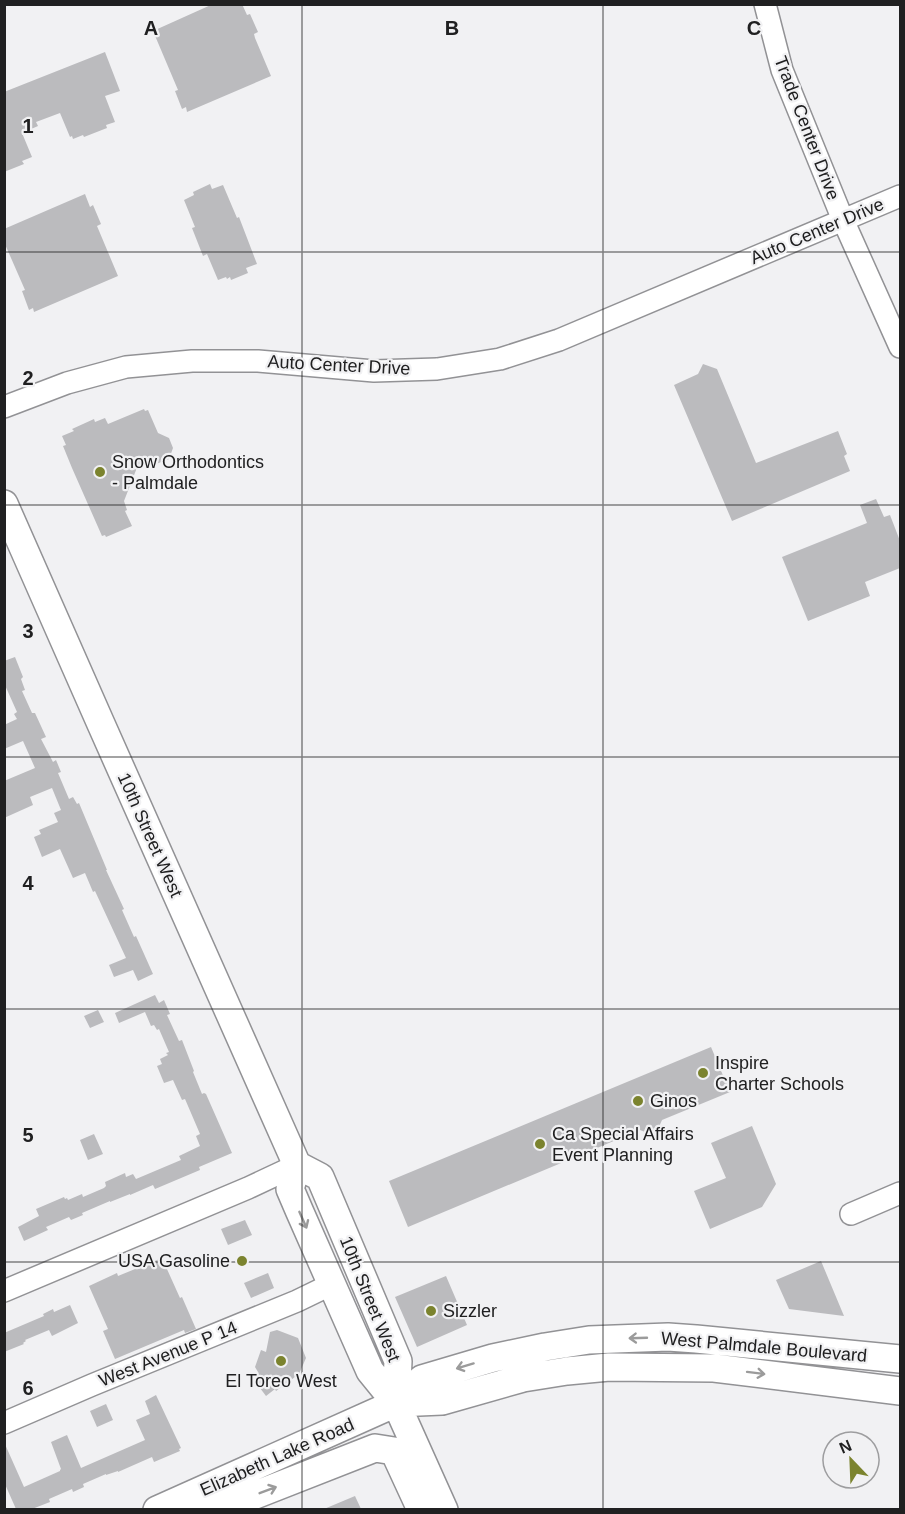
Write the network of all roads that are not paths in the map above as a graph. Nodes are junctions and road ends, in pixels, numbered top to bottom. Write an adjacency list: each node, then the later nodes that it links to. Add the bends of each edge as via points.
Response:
1 (765, 4): 3 (street, Trade Center Drive, via 782,70)
2 (900, 196): 3 (street, Auto Center Drive)
3 (843, 220): 4 (street, Trade Center Drive); 5 (street, Auto Center Drive, via 560,340 500,359 437,369 374,371 258,361 126,367 66,383)
4 (900, 347)
5 (4, 407)
6 (4, 504): 7 (main road, 10th Street West)
7 (297, 1165): 10 (main road, 10th Street West, one-way to 10, via 290,1189); 11 (street); 16 (main road, 10th Street West, via 321,1177 399,1361)
8 (900, 1192): 9 (street)
9 (851, 1214)
10 (332, 1284): 16 (main road, 10th Street West, via 370,1371); 17 (street, West Avenue P 14)
11 (4, 1291)
12 (696, 1339): 13 (main road, West Palmdale Boulevard); 14 (main road); 16 (main road, West Palmdale Boulevard, one-way to 16, via 589,1340 493,1358 422,1379)
13 (900, 1359)
14 (698, 1368): 15 (main road, West Palmdale Boulevard, one-way to 15); 16 (main road, West Palmdale Boulevard, via 609,1367 567,1371 523,1378 442,1401)
15 (900, 1391)
16 (396, 1403): 18 (main road, Elizabeth Lake Road); 21 (main road)
17 (4, 1424)
18 (192, 1495): 19 (main road, Elizabeth Lake Road); 20 (main road, one-way to 20, via 232,1504 375,1448 394,1451)
19 (157, 1509)
20 (424, 1509)
21 (444, 1509)

